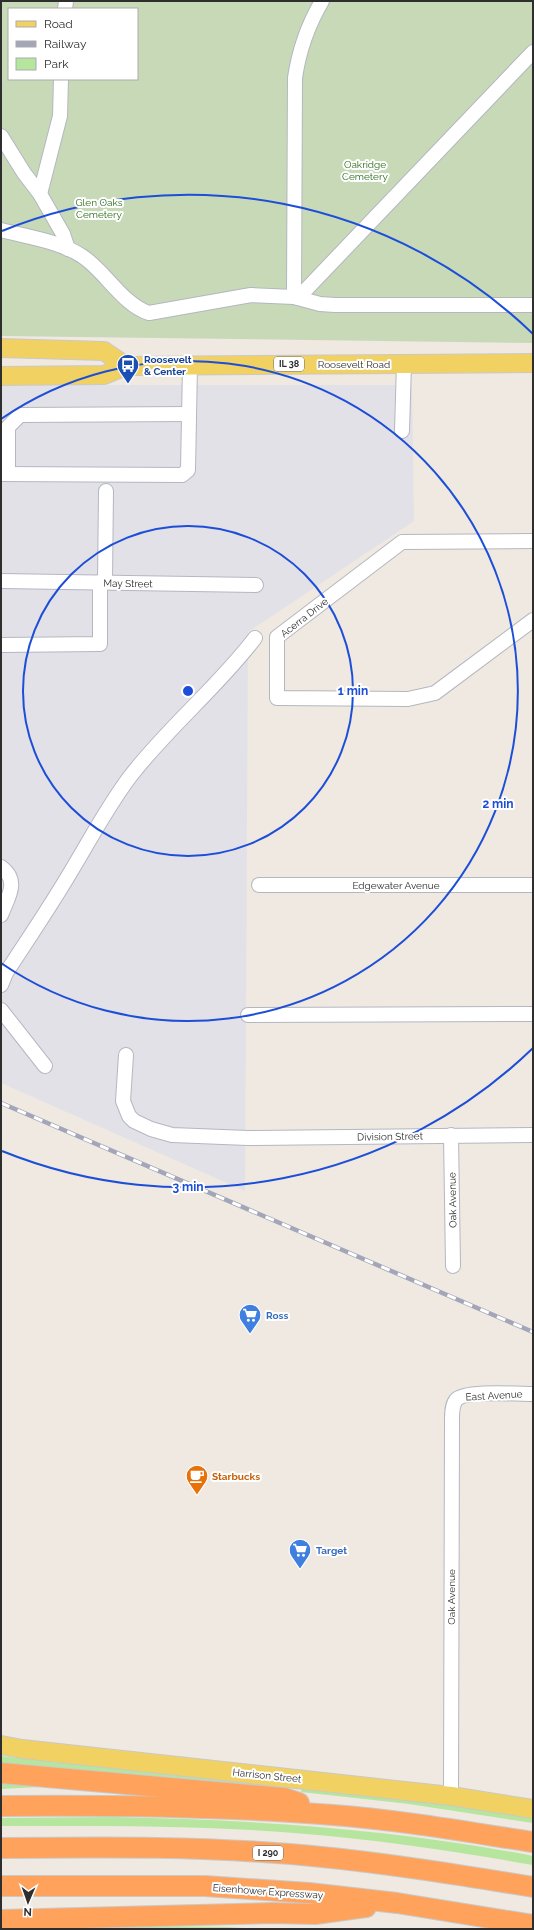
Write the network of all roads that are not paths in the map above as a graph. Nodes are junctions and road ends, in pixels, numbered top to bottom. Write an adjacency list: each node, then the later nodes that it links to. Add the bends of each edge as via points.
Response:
1 (322, 1): 8 (street, via 305,34 295,78)
2 (533, 52): 8 (street)
3 (61, 80): 5 (street, via 60,116)
4 (1, 136): 5 (street)
5 (40, 194): 7 (street, via 63,234)
6 (1, 230): 7 (street)
7 (68, 249): 8 (street, via 82,256 136,307 149,313 239,296)
8 (296, 297): 9 (street, via 335,306)
9 (533, 305)
10 (1, 348): 14 (main road, via 104,351)
11 (404, 363): 12 (main road, Roosevelt Road / IL 38); 13 (main road, Roosevelt Road / IL 38); 17 (street)
12 (533, 363)
13 (190, 365): 14 (main road, Roosevelt Road / IL 38); 16 (street)
14 (126, 366): 15 (main road, Roosevelt Road / IL 38, via 104,375)
15 (1, 376)
16 (189, 414): 18 (street, via 20,415 8,427); 18 (street, via 188,470 182,475)
17 (402, 431)
18 (5, 474)
19 (106, 491): 22 (street)
20 (533, 541): 24 (street, Acerra Drive, via 402,542 278,637 277,698 408,699 435,693)
21 (1, 581): 22 (street, May Street)
22 (103, 582): 23 (street, May Street); 26 (street, via 100,644)
23 (256, 585)
24 (533, 620)
25 (256, 638): 31 (street, via 237,663 129,778 6,973)
26 (1, 644)
27 (1, 867): 30 (street, via 9,873 12,887)
28 (259, 885): 29 (street, Edgewater Avenue)
29 (533, 885)
30 (1, 915)
31 (1, 985)
32 (1, 1010): 36 (street)
33 (533, 1014): 34 (street)
34 (248, 1015)
35 (126, 1055): 37 (street, Division Street, via 123,1101 128,1116 151,1129 180,1136 248,1138)
36 (44, 1066)
37 (451, 1135): 38 (street, Division Street); 39 (street, Oak Avenue)
38 (533, 1135)
39 (453, 1266)
40 (533, 1394): 41 (street, East Avenue, via 473,1394)
41 (456, 1400): 44 (street, Oak Avenue, via 453,1406 452,1426)
42 (1, 1745): 44 (main road, Harrison Street)
43 (1, 1772): 47 (highway, via 284,1798)
44 (451, 1796): 46 (main road, Harrison Street)
45 (1, 1806): 47 (highway, via 107,1805)
46 (533, 1809)
47 (333, 1815): 48 (highway)
48 (533, 1842)
49 (1, 1848): 51 (highway, I 290, via 121,1847 311,1856)
50 (1, 1886): 52 (highway, Eisenhower Expressway, via 204,1886 309,1893)
51 (533, 1887)
52 (397, 1903): 53 (highway, via 315,1914 272,1912); 54 (highway, Eisenhower Expressway)
53 (1, 1920)
54 (533, 1925)

